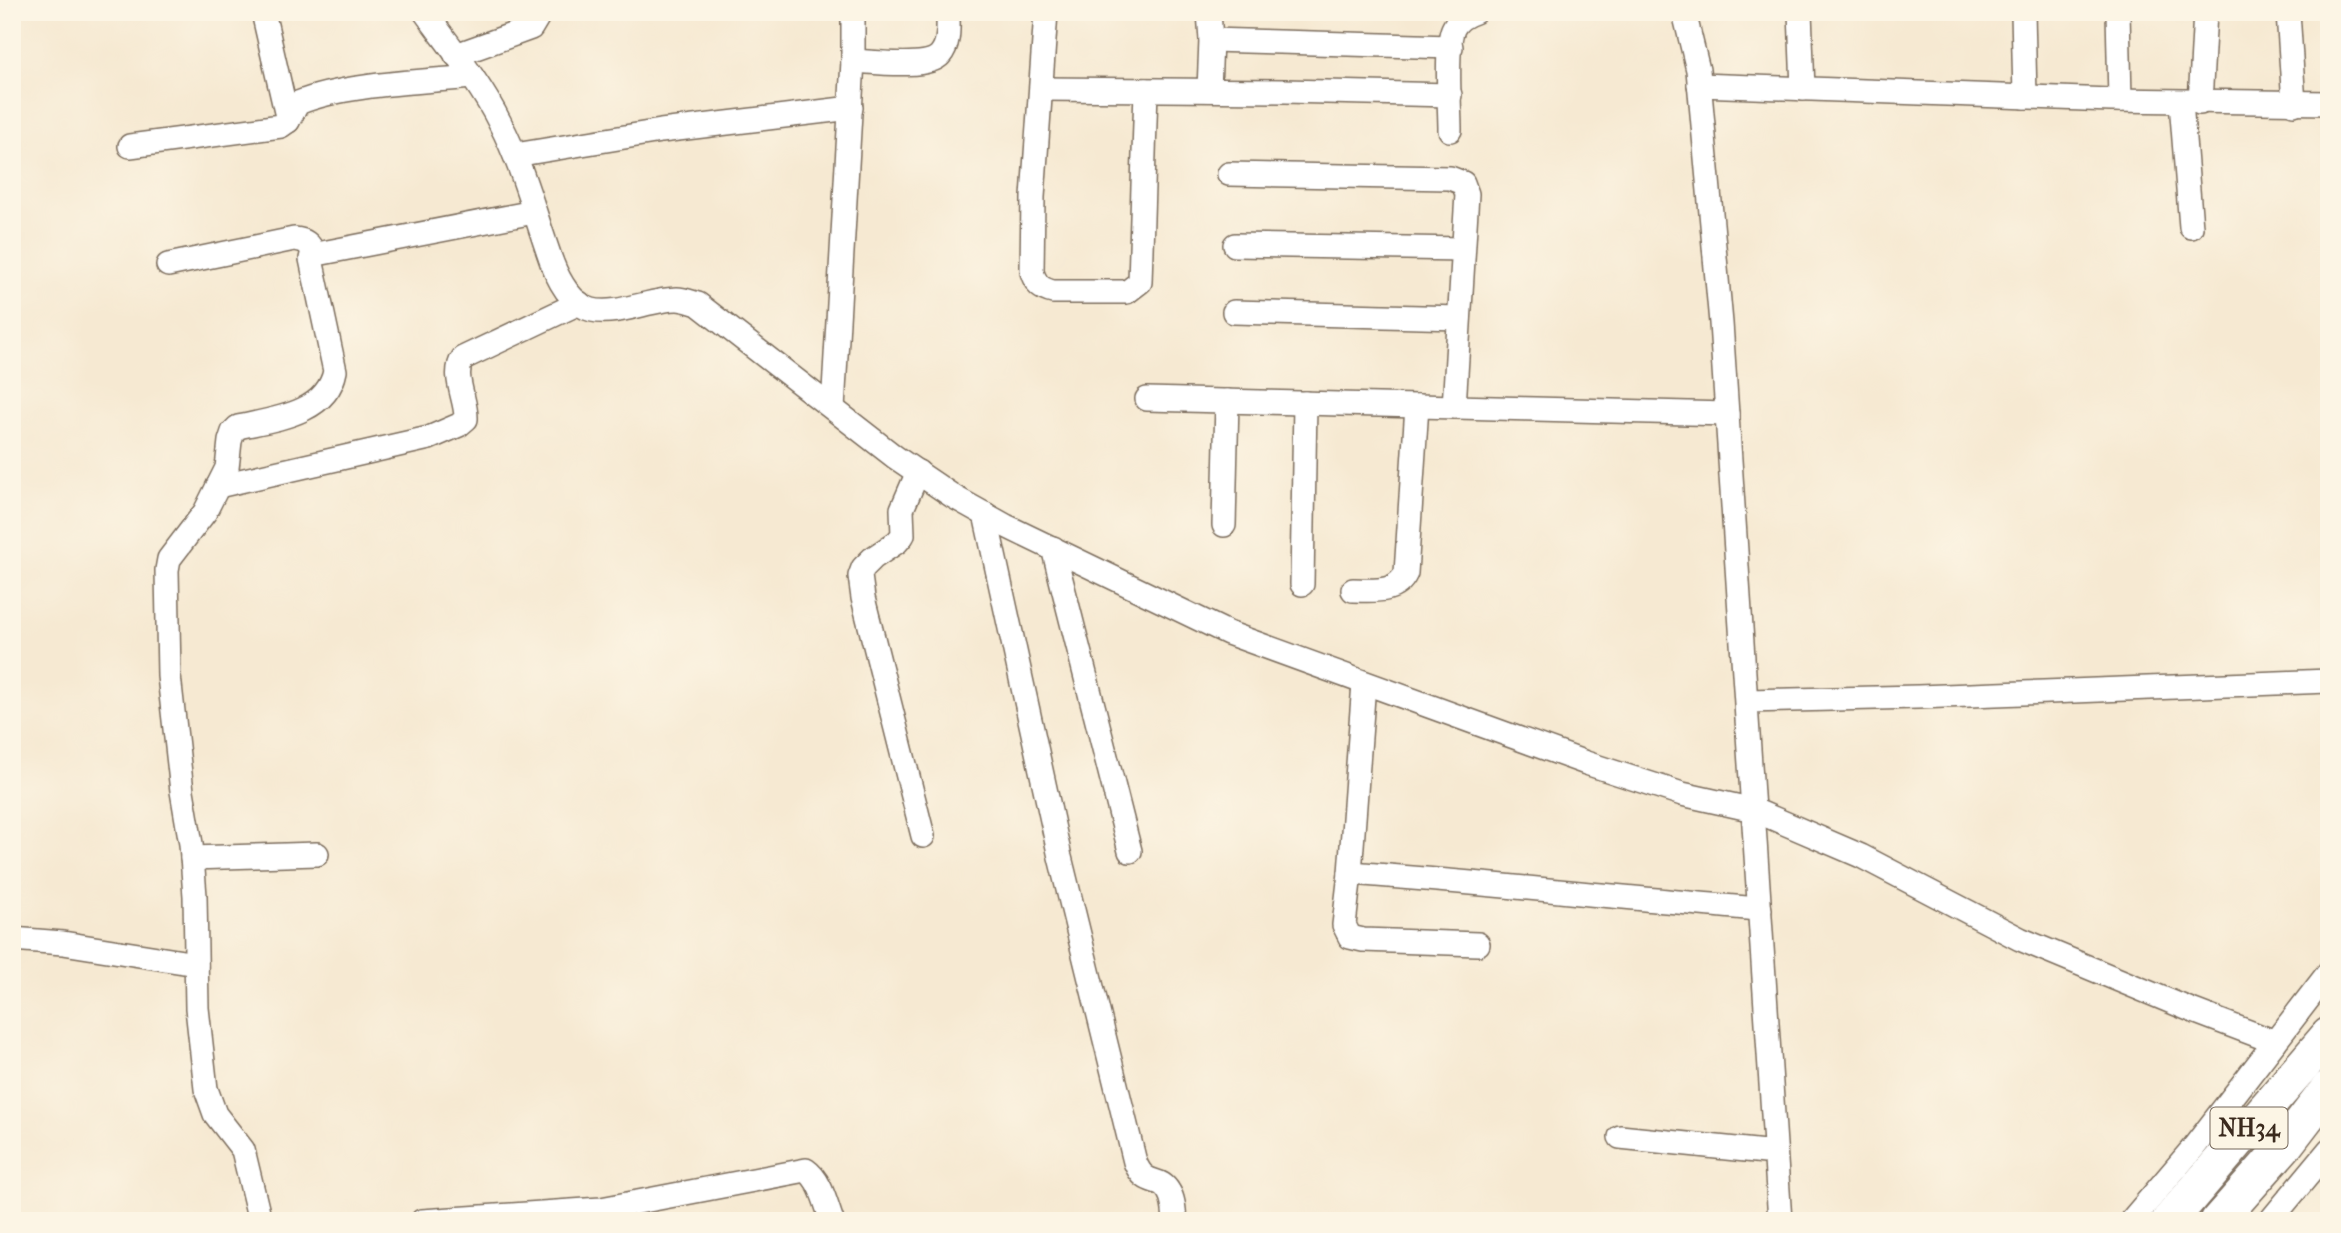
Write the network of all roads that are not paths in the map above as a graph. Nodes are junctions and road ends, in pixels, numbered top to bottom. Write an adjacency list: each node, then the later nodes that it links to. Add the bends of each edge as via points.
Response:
1 (263, 12): 32 (street)
2 (425, 12): 17 (street)
3 (535, 12): 17 (street, via 531,28)
4 (853, 12): 18 (street)
5 (948, 12): 18 (street, via 948,37 940,55 929,63)
6 (1046, 12): 21 (street)
7 (1209, 12): 15 (street)
8 (1475, 12): 16 (street, via 1459,20 1452,30)
9 (1684, 12): 20 (street)
10 (1800, 12): 22 (street)
11 (2023, 12): 26 (street)
12 (2118, 12): 27 (street)
13 (2205, 12): 28 (street)
14 (2288, 12): 30 (street)
15 (1212, 40): 16 (street); 24 (street)
16 (1451, 47): 25 (street)
17 (456, 55): 19 (street)
18 (853, 61): 31 (street)
19 (472, 77): 32 (street, via 310,98 298,103); 35 (street)
20 (1699, 85): 22 (street); 52 (street)
21 (1042, 89): 23 (street); 23 (street, via 1032,272 1035,282 1053,292 1127,292 1140,282)
22 (1803, 89): 26 (street)
23 (1146, 90): 24 (street)
24 (1209, 90): 25 (street)
25 (1450, 95): 33 (street)
26 (2025, 97): 27 (street)
27 (2120, 100): 28 (street)
28 (2191, 102): 30 (street); 38 (street)
29 (2329, 103): 30 (street)
30 (2294, 104)
31 (851, 108): 35 (street, via 661,131); 51 (street)
32 (288, 121): 34 (street, via 281,126)
33 (1450, 130)
34 (130, 146)
35 (515, 155): 37 (street)
36 (1229, 174): 40 (street, via 1450,178 1463,183 1467,194)
37 (534, 212): 41 (street); 43 (street, via 557,275)
38 (2191, 227)
39 (1235, 245): 40 (street)
40 (1463, 249): 45 (street)
41 (314, 254): 42 (street, via 305,241 294,239); 54 (street, via 311,259 335,371 332,383 309,407 238,427)
42 (168, 265)
43 (579, 303): 51 (street, via 607,311 678,299 698,304); 54 (street, via 463,358 458,375 467,409 466,419 459,425 429,438)
44 (1234, 312): 45 (street)
45 (1459, 318): 50 (street)
46 (1147, 399): 47 (street)
47 (1227, 401): 48 (street); 56 (street)
48 (1305, 403): 49 (street); 58 (street)
49 (1417, 406): 50 (street); 59 (street, via 1406,573 1394,588)
50 (1454, 407): 52 (street)
51 (833, 408): 53 (street)
52 (1727, 414): 62 (street)
53 (918, 472): 55 (street); 64 (street, via 902,509 902,535 873,558 860,576)
54 (218, 485): 67 (street, via 205,512 169,559 167,570 169,676)
55 (985, 514): 57 (street); 83 (street, via 1060,857 1135,1162 1145,1179 1168,1190)
56 (1224, 525)
57 (1052, 548): 61 (street, via 1228,633); 65 (street)
58 (1302, 584)
59 (1353, 590)
60 (2329, 681): 62 (street)
61 (1364, 683): 63 (street, via 1586,763 1682,794); 68 (street)
62 (1746, 701): 63 (street)
63 (1754, 810): 69 (street); 75 (street, via 1861,856 2020,939)
64 (923, 836)
65 (1130, 851)
66 (317, 854): 67 (street)
67 (191, 858): 72 (street)
68 (1350, 873): 69 (street); 71 (street, via 1345,925 1350,937)
69 (1760, 909): 79 (street)
70 (12, 939): 72 (street)
71 (1478, 943)
72 (196, 964): 80 (street, via 206,1089 215,1114 243,1150)
73 (2329, 972): 75 (street)
74 (2329, 1035): 86 (highway, NH34)
75 (2275, 1042): 85 (street)
76 (2329, 1088): 87 (highway, NH34)
77 (1620, 1137): 79 (street)
78 (2329, 1150): 88 (street)
79 (1775, 1153): 84 (street)
80 (260, 1221)
81 (422, 1221): 82 (street, via 601,1209 806,1170 812,1174)
82 (832, 1221)
83 (1175, 1221)
84 (1780, 1221)
85 (2131, 1221)
86 (2169, 1221)
87 (2218, 1221)
88 (2270, 1221)

